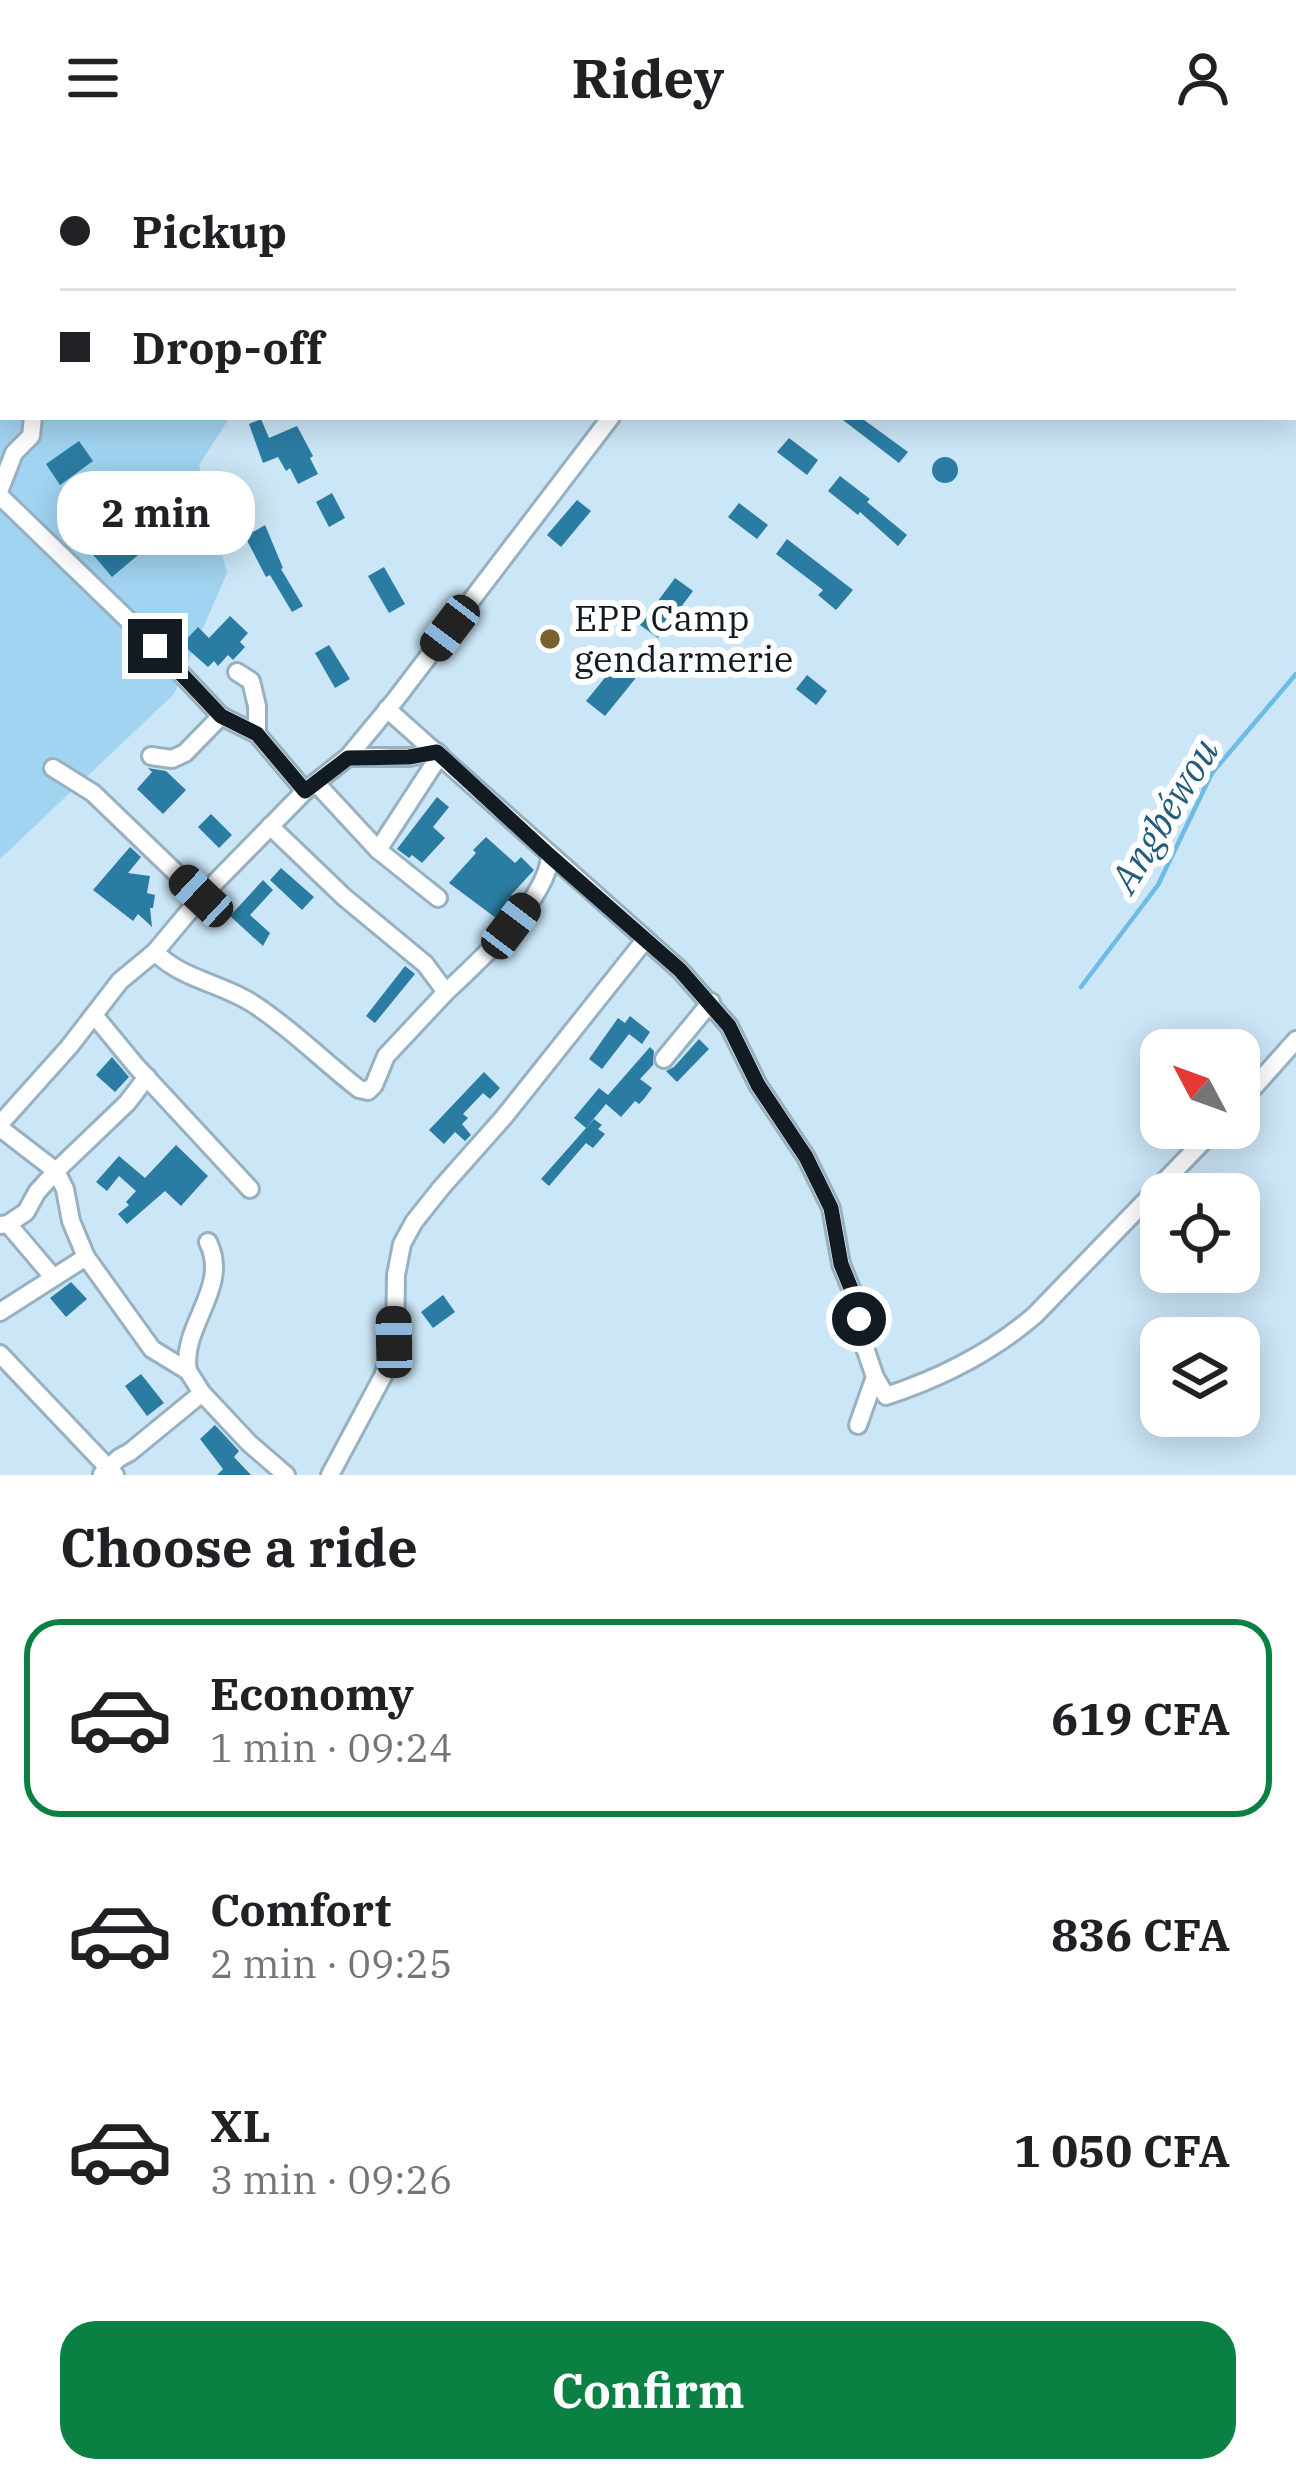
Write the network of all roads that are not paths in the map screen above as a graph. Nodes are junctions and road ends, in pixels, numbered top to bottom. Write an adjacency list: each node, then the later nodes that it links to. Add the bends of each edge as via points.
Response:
1 (33, 420): 3 (street)
2 (609, 420): 5 (street)
3 (0, 492): 6 (street)
4 (237, 672): 7 (street, via 251,681)
5 (387, 709): 8 (street); 10 (street)
6 (221, 716): 7 (street); 9 (street, via 185,753)
7 (257, 734): 12 (street)
8 (438, 753): 10 (street); 14 (street); 15 (street)
9 (151, 756)
10 (348, 758): 12 (street)
11 (53, 768): 16 (street, via 93,793)
12 (311, 787): 13 (street); 14 (street)
13 (270, 826): 16 (street); 20 (street)
14 (377, 850): 17 (street)
15 (550, 856): 18 (street); 20 (street, via 543,884 511,926)
16 (201, 896): 19 (street)
17 (438, 898)
18 (646, 940): 21 (street); 43 (street, via 414,1222 402,1244 394,1342 383,1376)
19 (155, 952): 20 (street, via 170,968 258,1006 368,1091 386,1057); 22 (street)
20 (446, 992)
21 (711, 1003): 24 (street); 38 (street, via 831,1208)
22 (94, 1015): 25 (street); 27 (street)
23 (1296, 1040): 26 (street)
24 (664, 1059)
25 (147, 1077): 29 (street); 30 (street)
26 (1260, 1080)
27 (0, 1126): 29 (street)
28 (1196, 1149): 38 (street, via 1011,1336 886,1396)
29 (56, 1171): 31 (street, via 26,1212); 33 (street)
30 (250, 1189)
31 (4, 1224): 34 (street)
32 (208, 1242): 37 (street, via 215,1279 187,1347)
33 (86, 1257): 34 (street); 37 (street, via 152,1349)
34 (53, 1277): 35 (street)
35 (0, 1312)
36 (1, 1356): 41 (street)
37 (188, 1371): 39 (street)
38 (875, 1377): 40 (street)
39 (202, 1393): 41 (street); 42 (street)
40 (858, 1425)
41 (109, 1472)
42 (286, 1475)
43 (330, 1475)

